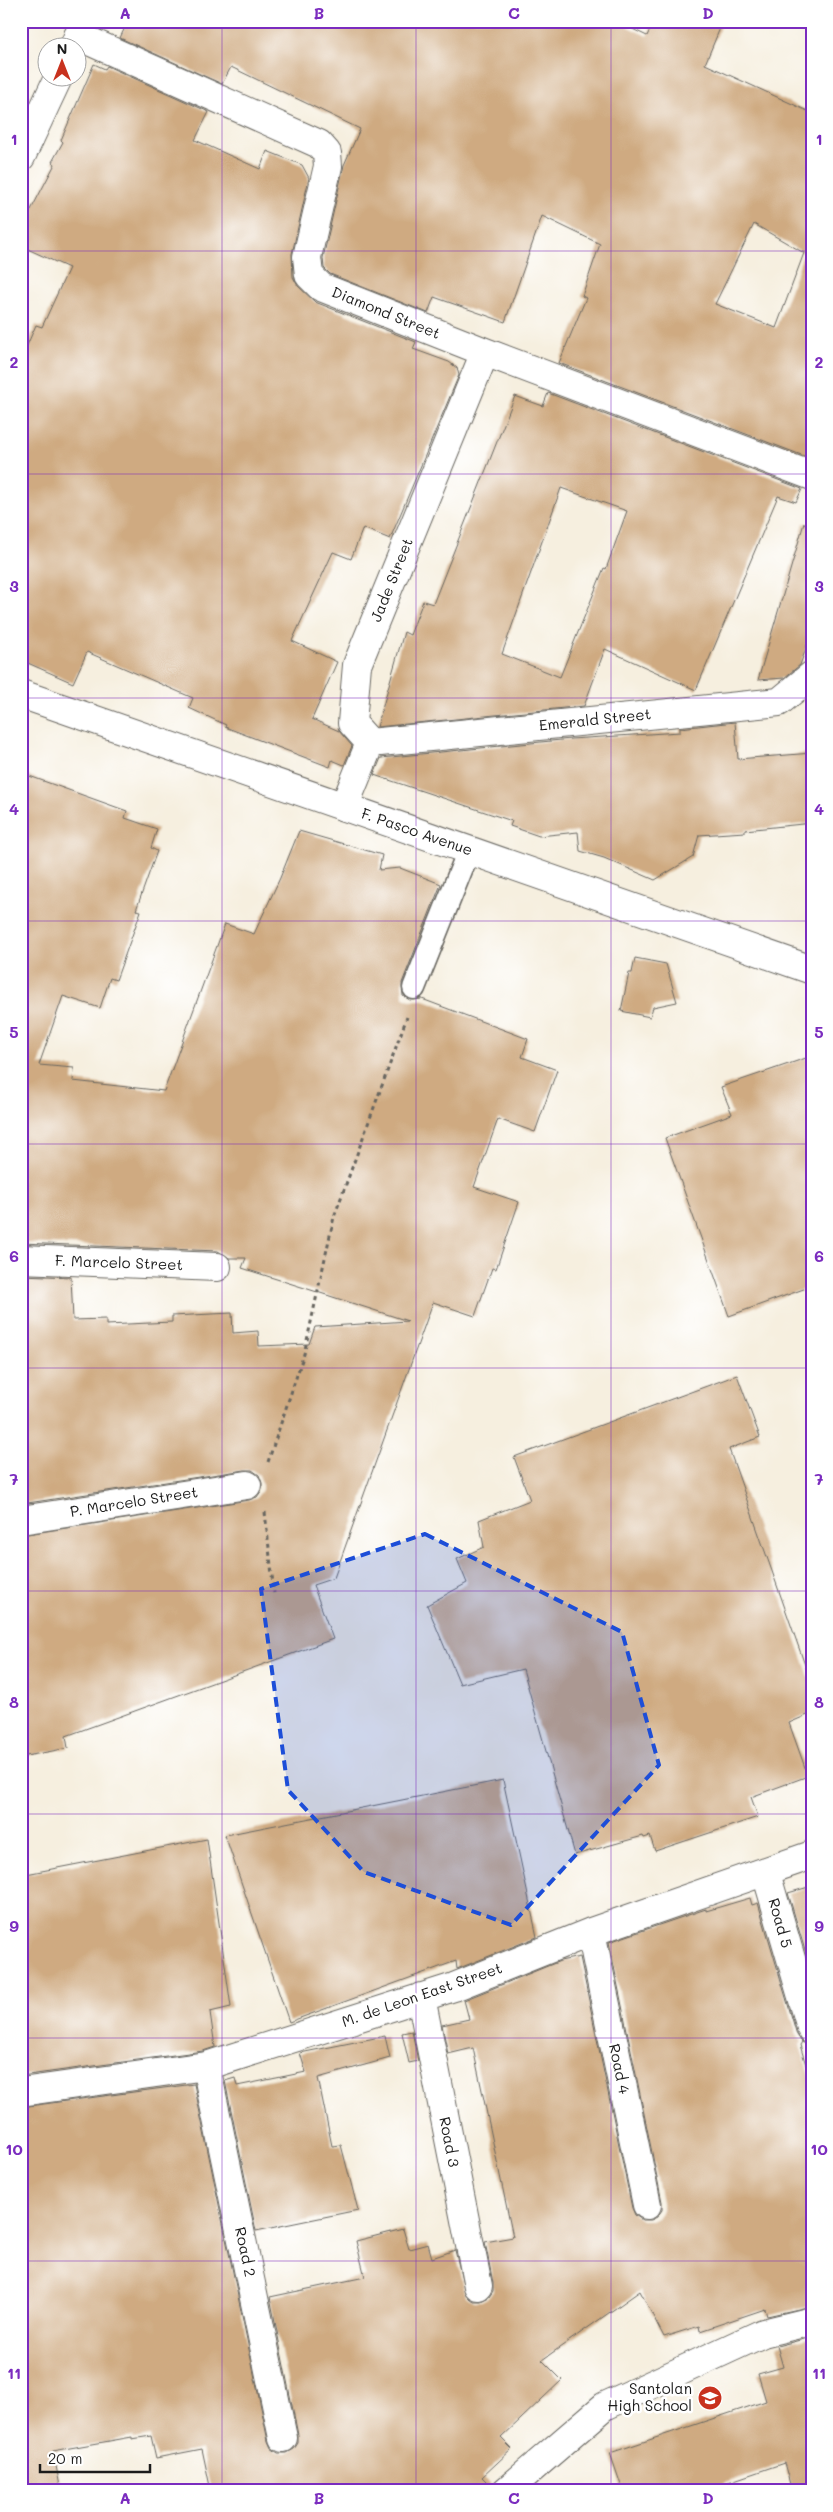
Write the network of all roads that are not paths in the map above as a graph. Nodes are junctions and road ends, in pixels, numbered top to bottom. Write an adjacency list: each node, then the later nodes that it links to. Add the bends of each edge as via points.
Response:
1 (79, 35): 4 (street, Diamond Street, via 319,144 326,153 328,166 307,257 309,275 321,287)
2 (53, 88): 3 (street)
3 (21, 157)
4 (485, 352): 5 (street, Diamond Street); 8 (street, Jade Street, via 357,665 352,723)
5 (812, 476)
6 (812, 675): 8 (street, Emerald Street, via 779,702)
7 (21, 694): 9 (street, F. Pasco Avenue)
8 (370, 743): 9 (street)
9 (344, 807): 10 (street, F. Pasco Avenue)
10 (469, 850): 11 (street, F. Pasco Avenue); 12 (lane)
11 (812, 970)
12 (414, 988)
13 (21, 1259): 14 (street, F. Marcelo Street)
14 (217, 1267)
15 (256, 1478): 16 (street, P. Marcelo Street)
16 (21, 1520)
17 (812, 1855): 18 (street, M. de Leon East Street)
18 (766, 1873): 19 (street, M. de Leon East Street); 21 (street, Road 5)
19 (591, 1932): 20 (street, M. de Leon East Street); 24 (street, Road 4)
20 (421, 1997): 22 (street, M. de Leon East Street); 25 (street, Road 3)
21 (812, 2031)
22 (206, 2066): 23 (street, M. de Leon East Street); 27 (street, Road 2)
23 (21, 2092)
24 (647, 2205)
25 (478, 2286)
26 (812, 2321): 28 (street, via 763,2333 605,2406)
27 (283, 2438)
28 (506, 2491)

